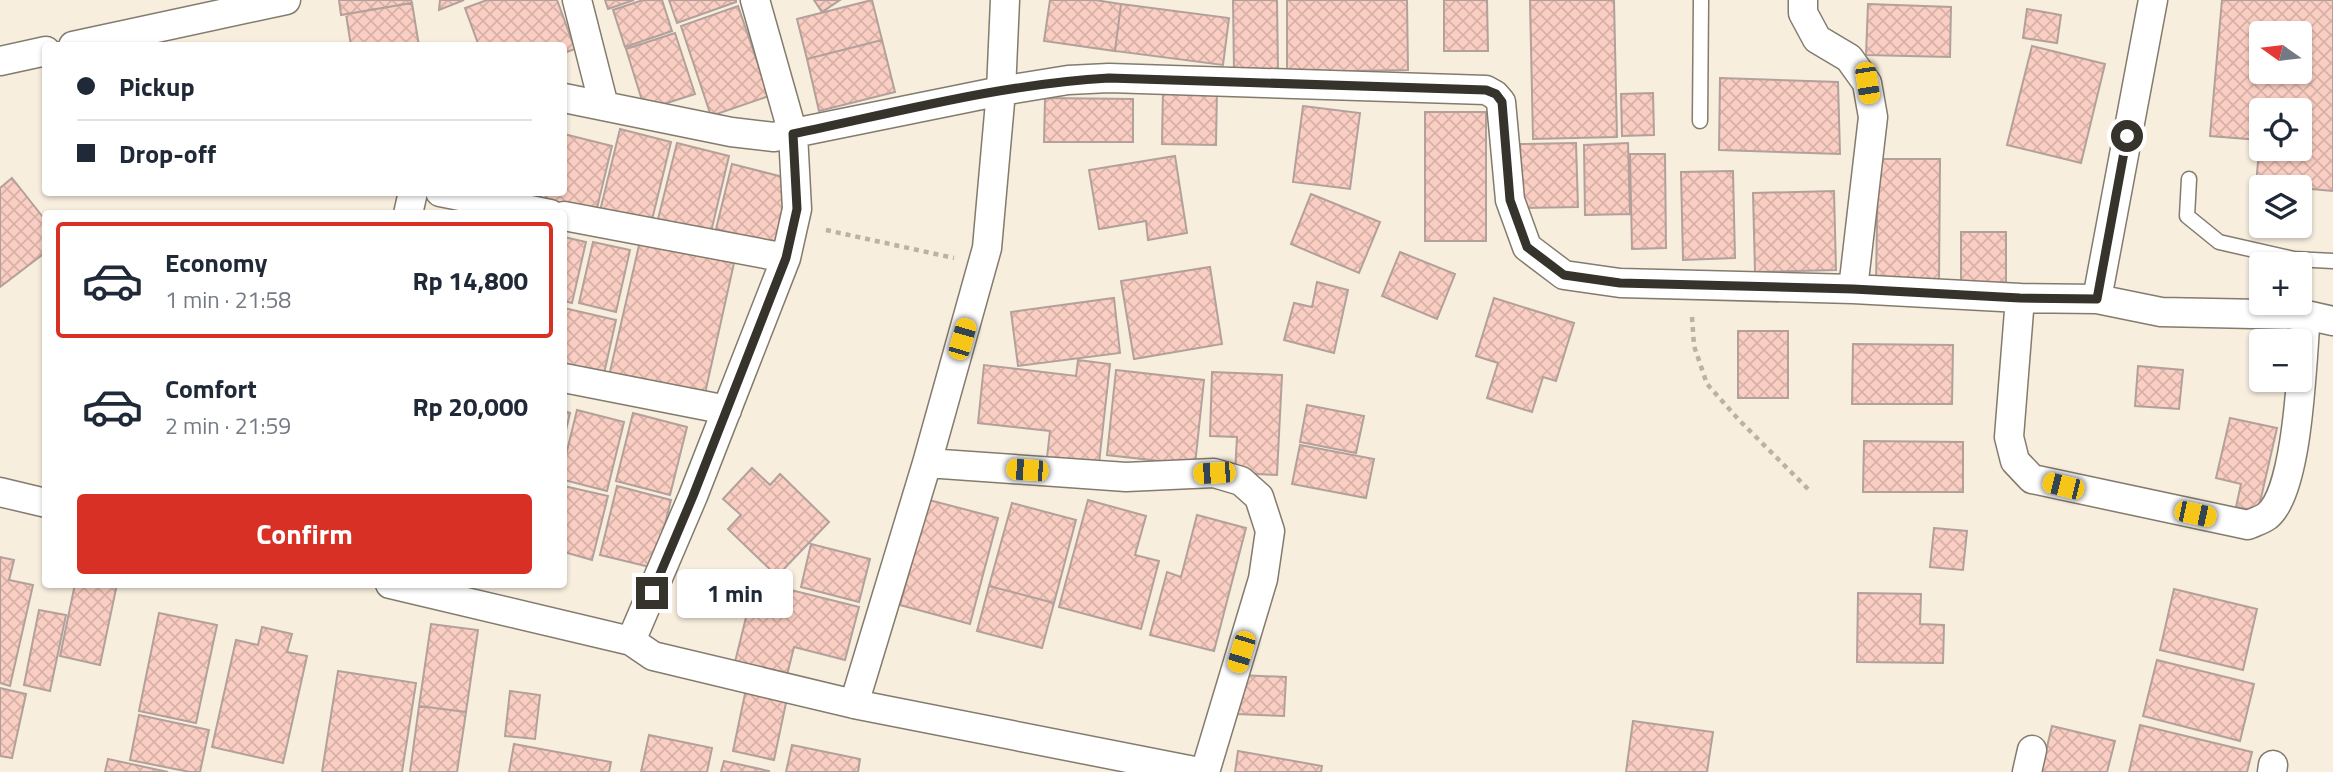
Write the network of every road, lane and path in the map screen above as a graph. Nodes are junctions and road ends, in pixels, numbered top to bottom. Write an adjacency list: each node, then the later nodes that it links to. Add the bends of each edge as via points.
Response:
1 (286, 0): 8 (street)
2 (577, 0): 13 (street)
3 (755, 0): 15 (street)
4 (1005, 0): 11 (street)
5 (1701, 0): 14 (lane)
6 (1804, 0): 25 (street, via 1803,13 1817,39 1849,58 1867,83 1873,117)
7 (2153, 0): 27 (street)
8 (92, 42)
9 (42, 52): 10 (street)
10 (0, 61)
11 (1001, 91): 15 (street); 23 (street); 24 (street, via 1109,78 1486,90 1502,102 1510,200 1527,247 1564,275 1620,283)
12 (567, 99): 13 (street)
13 (604, 106): 15 (street, via 731,132 774,137)
14 (1700, 121)
15 (793, 134): 20 (street)
16 (2189, 179): 22 (lane, via 2187,216 2219,242)
17 (460, 196): 18 (street)
18 (530, 210)
19 (567, 217): 21 (street)
20 (794, 223): 21 (street); 23 (path)
21 (786, 258): 30 (street)
22 (2333, 261)
23 (982, 264): 31 (street)
24 (1690, 285): 25 (street); 33 (path, via 1694,346 1707,384)
25 (1853, 289): 26 (street)
26 (2020, 298): 27 (street); 28 (street, via 2008,437 2015,461 2032,479 2248,525 2269,515 2281,496 2292,463)
27 (2097, 299): 28 (street, via 2161,312)
28 (2319, 318)
29 (567, 379): 30 (street)
30 (727, 410): 36 (street)
31 (927, 463): 37 (street); 39 (street, via 1126,477 1214,473 1241,481 1259,497 1270,531 1263,579)
32 (0, 492): 34 (street)
33 (1811, 492)
34 (42, 502)
35 (407, 588): 36 (street)
36 (631, 641): 37 (street, via 653,656)
37 (854, 704): 38 (street)
38 (1199, 772)
39 (1205, 772)

